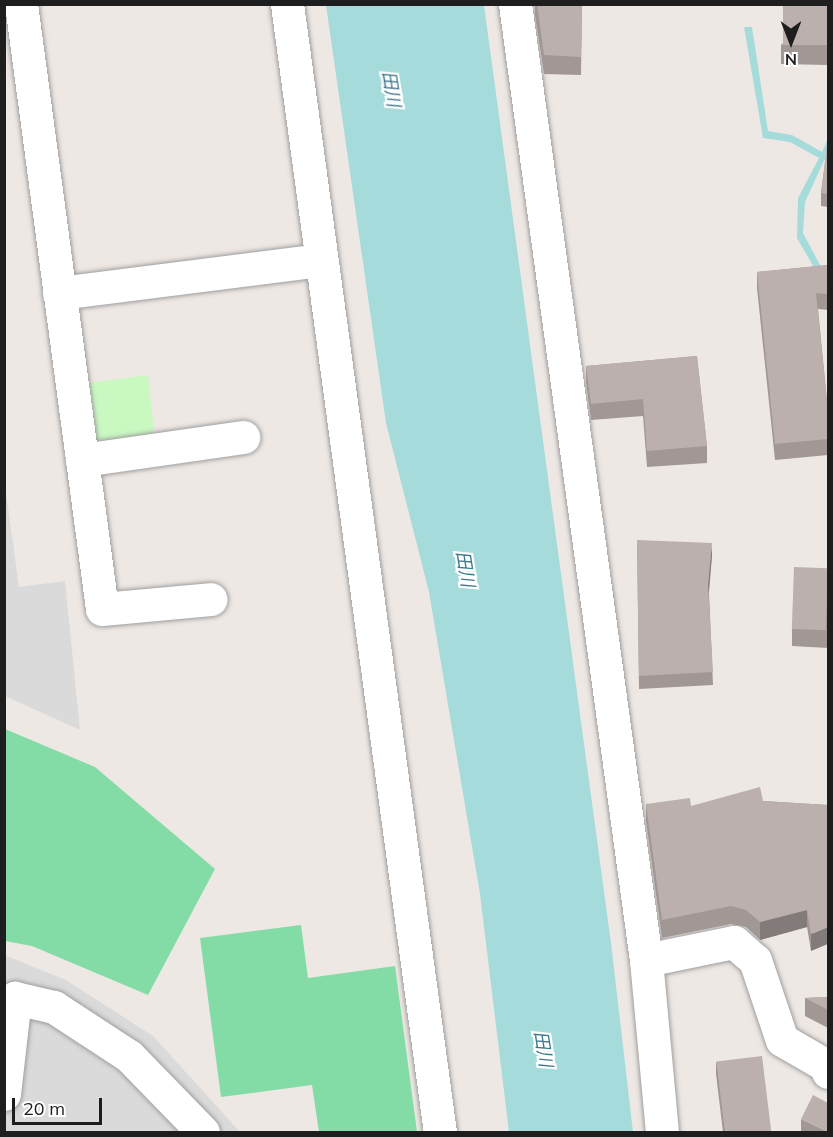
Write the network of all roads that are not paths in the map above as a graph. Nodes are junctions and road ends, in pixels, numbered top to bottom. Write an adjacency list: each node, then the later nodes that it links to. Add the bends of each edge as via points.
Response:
1 (21, 4): 5 (street)
2 (286, 4): 4 (street)
3 (515, 4): 9 (street)
4 (321, 260): 5 (street); 13 (street)
5 (59, 293): 7 (street)
6 (243, 437): 7 (street)
7 (82, 460): 8 (street, via 102,609)
8 (211, 599)
9 (646, 960): 10 (street, via 734,942 755,960 782,1040 827,1066); 14 (street)
10 (828, 1072)
11 (4, 1094): 12 (street, via 15,998 54,1007 129,1056)
12 (202, 1132)
13 (440, 1132)
14 (662, 1132)

